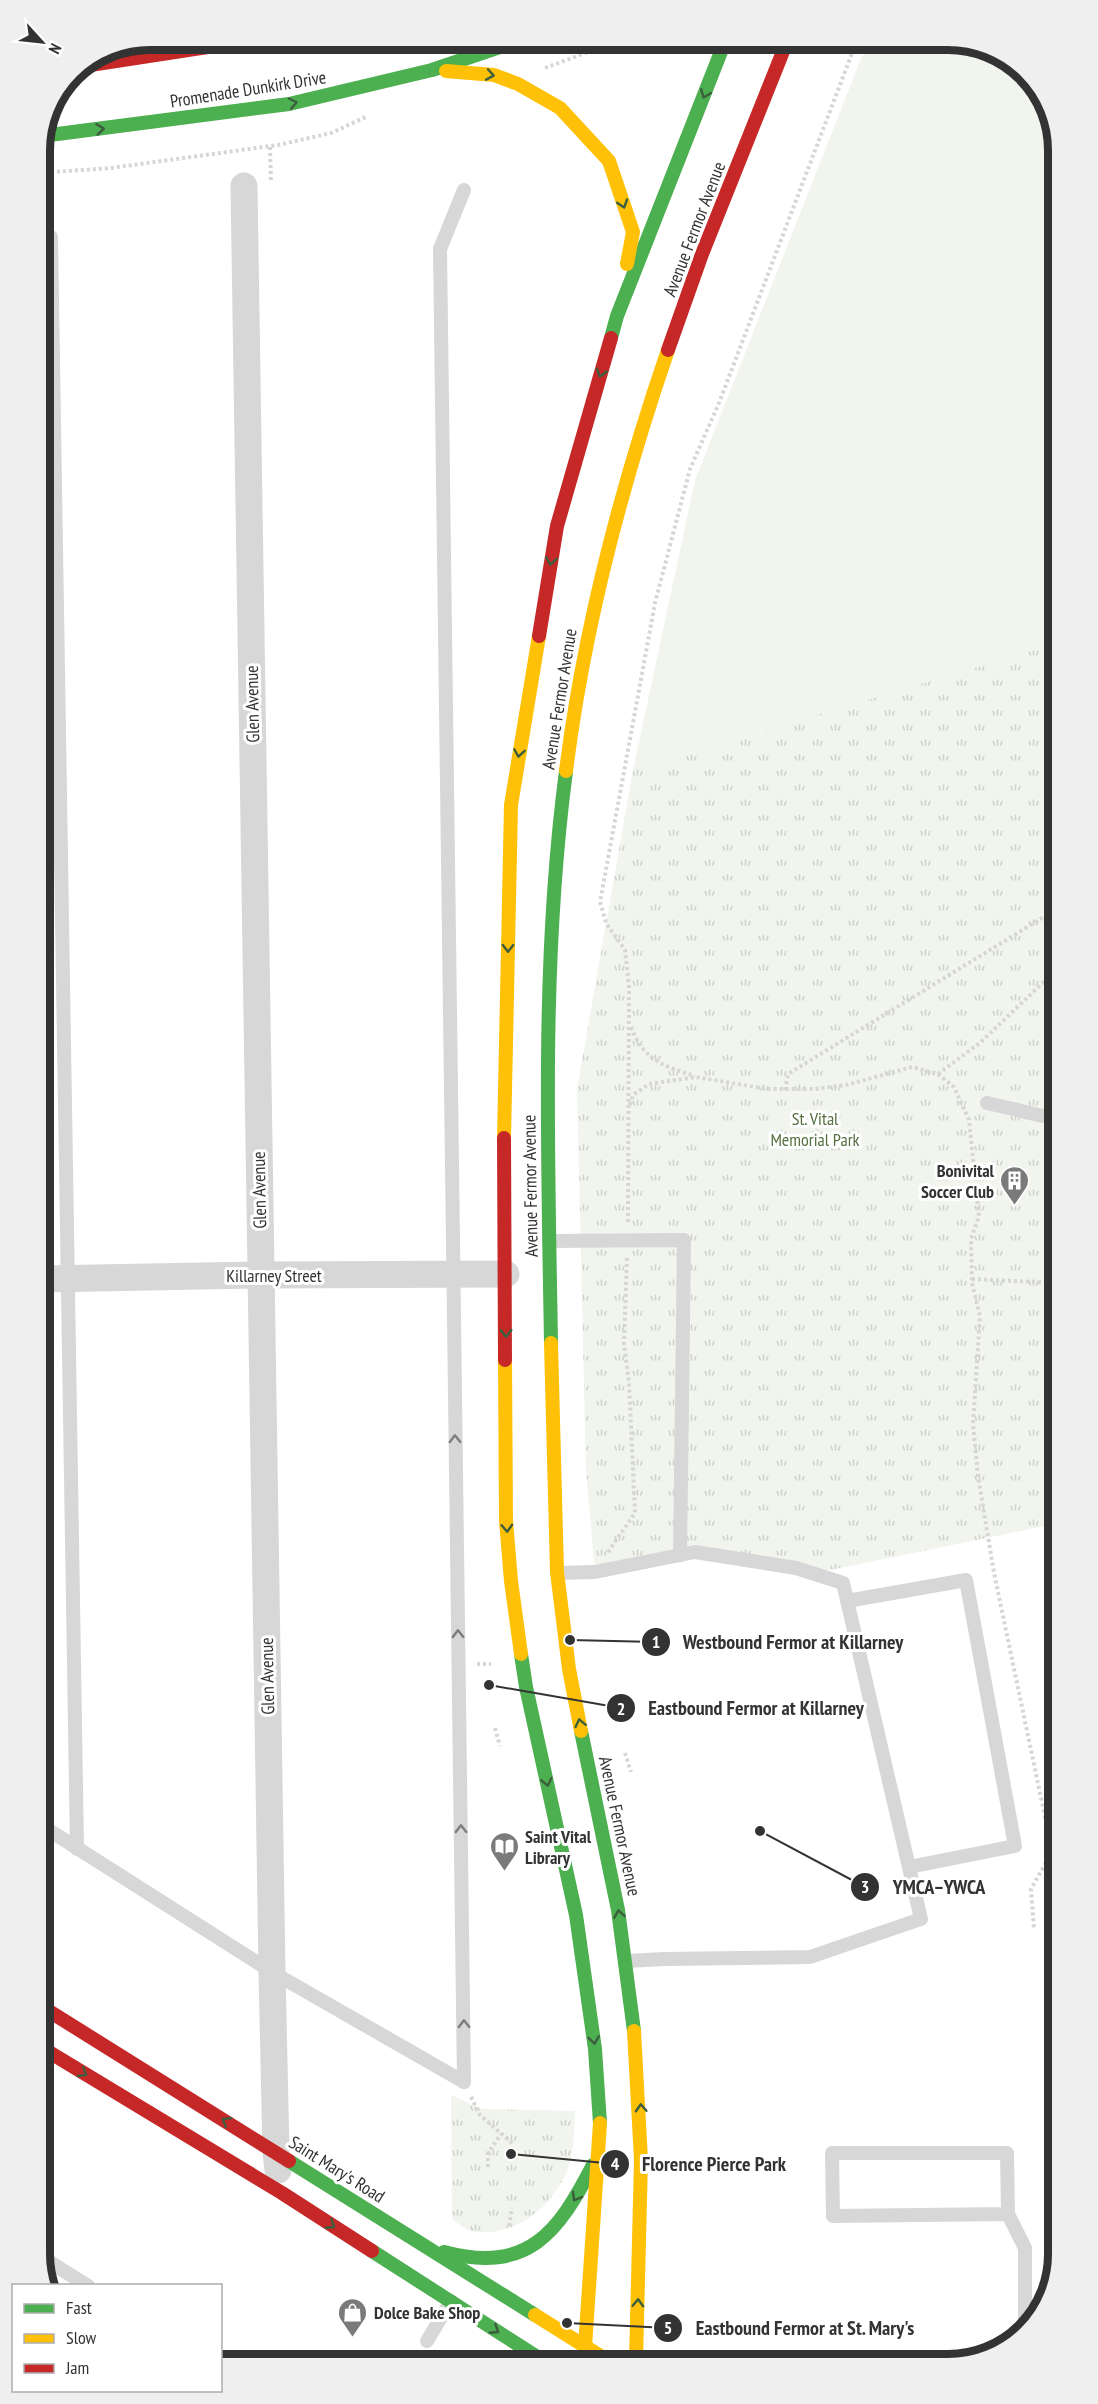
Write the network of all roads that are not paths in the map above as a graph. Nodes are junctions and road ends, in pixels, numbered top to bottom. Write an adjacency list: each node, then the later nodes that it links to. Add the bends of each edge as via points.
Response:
1 (191, 50): 5 (main road)
2 (491, 50): 6 (main road, Promenade Dunkirk Drive)
3 (722, 50): 11 (main road, Avenue Fermor Avenue, one-way to 11)
4 (784, 50): 13 (main road, Avenue Fermor Avenue, via 668,349 637,443)
5 (96, 65)
6 (432, 70): 7 (main road, Promenade Dunkirk Drive, one-way to 6, via 289,104); 11 (main road, one-way to 11, via 494,75 518,84 560,108 609,161 633,232)
7 (51, 135)
8 (244, 186): 18 (street, Glen Avenue)
9 (464, 190): 19 (lane, via 440,249)
10 (50, 237): 21 (lane)
11 (617, 316): 17 (main road, Avenue Fermor Avenue, one-way to 17, via 557,526 552,584 511,805 503,1164)
12 (586, 590): 13 (main road)
13 (591, 619): 16 (main road, Avenue Fermor Avenue, via 573,712 552,898 548,986)
14 (987, 1103): 15 (lane)
15 (1048, 1117)
16 (549, 1241): 22 (lane, via 684,1240); 23 (main road, Avenue Fermor Avenue)
17 (506, 1274): 19 (street, Killarney Street); 32 (main road, Avenue Fermor Avenue, one-way to 32, via 506,1521 511,1581 526,1687 576,1915 596,2049)
18 (260, 1275): 19 (street, Killarney Street); 21 (street, Killarney Street); 29 (street, Glen Avenue)
19 (453, 1276): 29 (lane, one-way to 19, via 464,2082)
20 (50, 1279): 21 (street, Killarney Street)
21 (69, 1279): 26 (lane)
22 (680, 1555): 23 (lane, via 595,1572); 24 (lane, via 695,1552 806,1570 843,1583)
23 (557, 1573): 28 (main road, Avenue Fermor Avenue, one-way to 23, via 608,1851 571,1680)
24 (847, 1601): 27 (lane); 27 (lane, via 966,1580 1015,1846)
25 (50, 1831): 26 (lane)
26 (77, 1849): 29 (lane)
27 (909, 1867): 28 (lane, via 921,1919 810,1957)
28 (626, 1961): 46 (main road, Avenue Fermor Avenue, one-way to 28, via 641,2111)
29 (272, 1972): 33 (street, Glen Avenue)
30 (50, 2012): 33 (main road, Saint Mary's Road, one-way to 30)
31 (50, 2053): 34 (main road, one-way to 34)
32 (600, 2144): 36 (main road, one-way to 36, via 594,2164 563,2219 530,2247 488,2259); 42 (main road, Avenue Fermor Avenue)
33 (276, 2152): 34 (street, Glen Avenue); 36 (main road, Saint Mary's Road)
34 (282, 2193): 39 (main road, one-way to 39)
35 (1008, 2214): 35 (lane, via 833,2216 832,2153 1007,2153); 40 (lane, via 1025,2248)
36 (425, 2246): 42 (main road, Saint Mary's Road)
37 (50, 2262): 38 (lane)
38 (85, 2284)
39 (451, 2301): 41 (lane); 43 (main road, one-way to 43)
40 (1024, 2319)
41 (427, 2341)
42 (584, 2346): 44 (main road, Avenue Fermor Avenue); 45 (main road, Saint Mary's Road)
43 (533, 2354)
44 (584, 2354)
45 (597, 2354)
46 (636, 2354)

